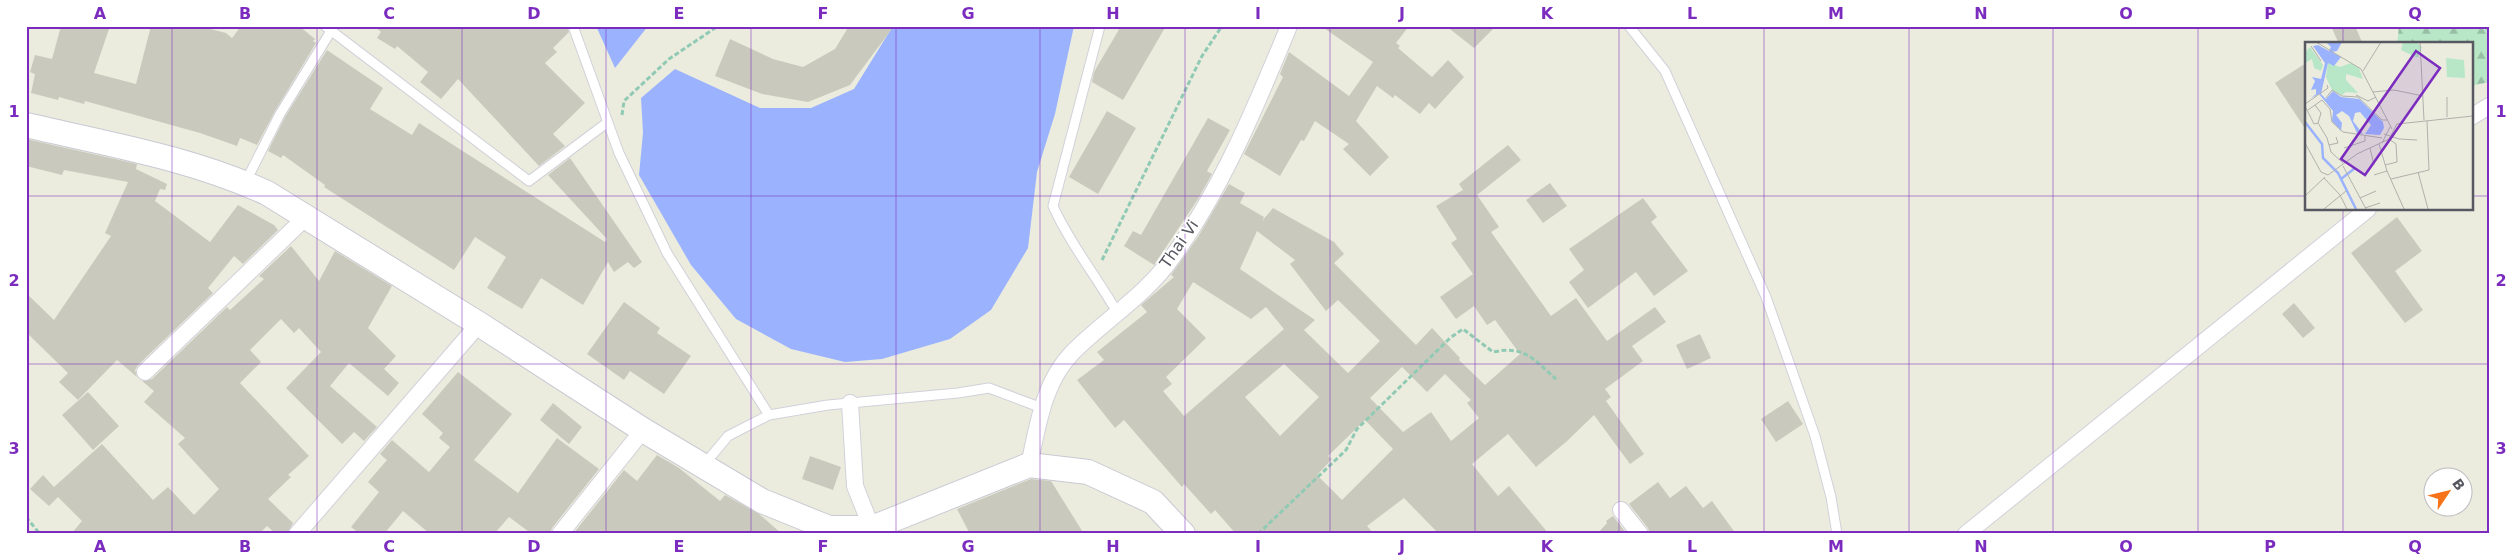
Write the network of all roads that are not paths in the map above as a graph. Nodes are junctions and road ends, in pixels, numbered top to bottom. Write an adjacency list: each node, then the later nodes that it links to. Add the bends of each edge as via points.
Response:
1 (573, 26): 8 (lane)
2 (1100, 26): 13 (lane, via 1053,206 1076,250 1095,274)
3 (1288, 26): 13 (street, Thai Vi, via 1214,192 1170,261)
4 (1629, 26): 29 (lane, via 1665,71 1766,297 1815,436 1831,496)
5 (328, 29): 8 (lane, via 528,181); 10 (lane)
6 (2489, 106): 7 (street)
7 (2472, 116)
8 (608, 122): 18 (lane, via 667,253)
9 (26, 125): 10 (main road, via 184,162)
10 (245, 183): 12 (main road)
11 (2367, 210): 30 (street)
12 (306, 217): 14 (main road); 15 (street)
13 (1118, 314): 17 (street, Thai Vi, via 1071,353 1052,382)
14 (479, 324): 19 (main road); 25 (street)
15 (145, 372)
16 (850, 403): 17 (lane, via 989,388); 18 (lane); 24 (street, via 855,486)
17 (1042, 408): 20 (street, Thai Vi)
18 (769, 415): 21 (lane, via 728,436)
19 (643, 430): 21 (main road); 26 (street)
20 (1030, 464): 24 (main road); 27 (main road, via 1088,472 1153,502)
21 (703, 466): 23 (main road, via 762,502)
22 (1621, 510): 28 (street)
23 (827, 531): 24 (main road)
24 (873, 531)
25 (297, 534)
26 (560, 534)
27 (1184, 534)
28 (1640, 534)
29 (1836, 534)
30 (1966, 534)

